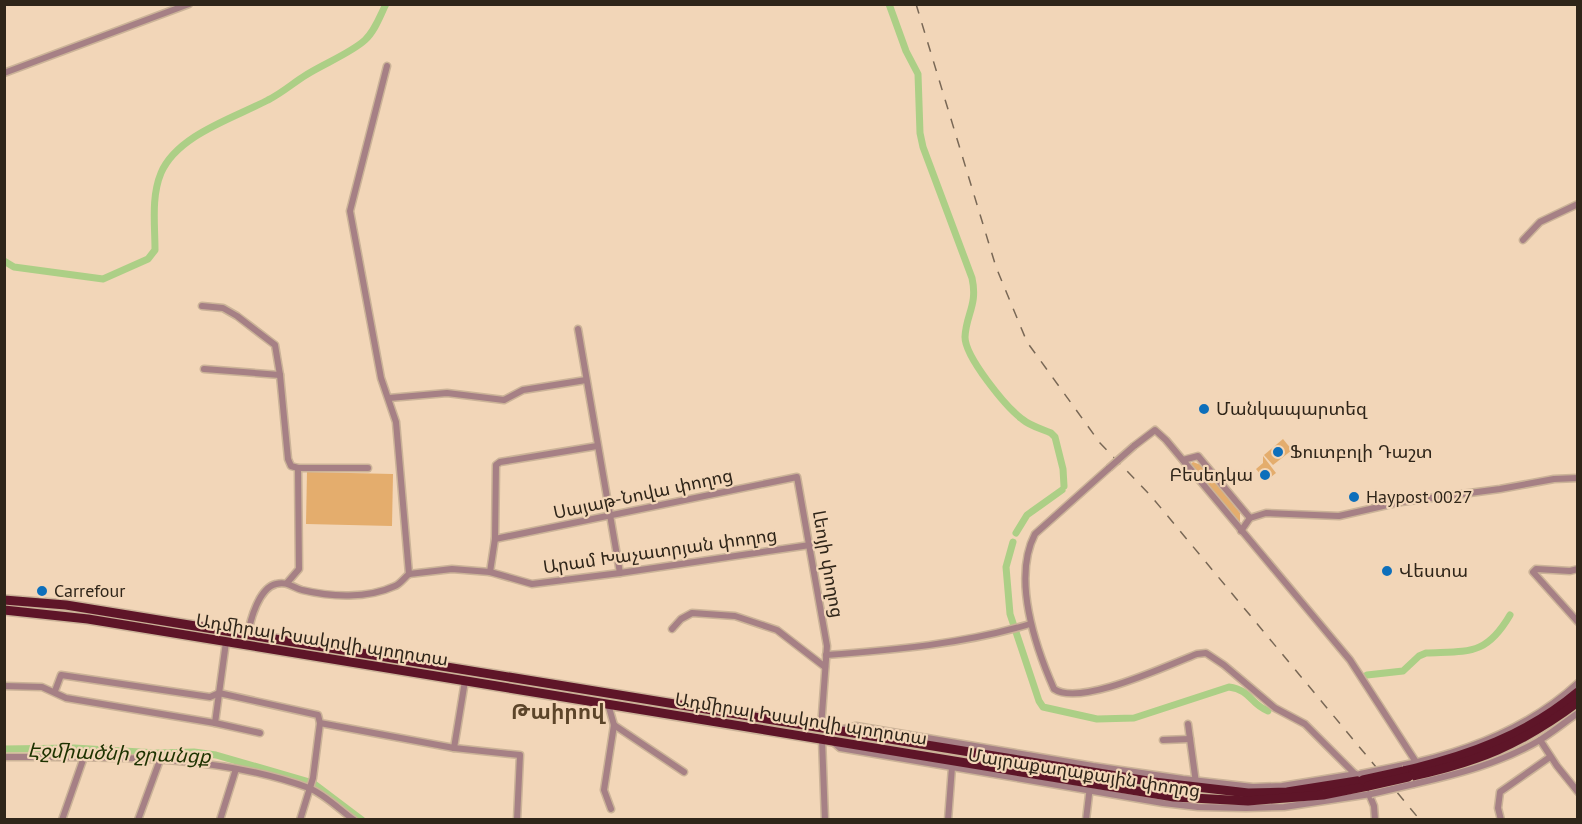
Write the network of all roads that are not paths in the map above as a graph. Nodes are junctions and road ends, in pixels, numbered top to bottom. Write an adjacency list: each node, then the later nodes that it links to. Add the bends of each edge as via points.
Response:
1 (189, 4): 3 (street)
2 (387, 66): 11 (street, via 350,211 381,378)
3 (4, 73)
4 (1578, 204): 5 (street, via 1540,222)
5 (1523, 240)
6 (202, 306): 9 (street, via 223,308 274,345)
7 (578, 329): 10 (street)
8 (204, 369): 9 (street)
9 (280, 375): 14 (street, via 288,459 291,466)
10 (586, 380): 11 (street, via 523,390 504,400 447,393); 12 (street)
11 (389, 398): 26 (street, via 396,422)
12 (597, 446): 18 (street); 21 (street, via 495,466)
13 (1183, 460): 19 (street, via 1198,456); 20 (street); 31 (street, bridge, via 1155,430 1035,534 1026,565)
14 (298, 468): 15 (street); 27 (street, via 299,569)
15 (368, 468)
16 (797, 477): 18 (street, Սայաթ-Նովա փողոց); 22 (street, Լեոյի փողոց)
17 (1578, 478): 19 (street, via 1401,502 1339,516 1266,513)
18 (609, 517): 21 (street, Սայաթ-Նովա փողոց); 25 (street)
19 (1250, 518): 20 (street)
20 (1241, 531): 60 (street, via 1350,660)
21 (495, 539): 24 (street)
22 (810, 545): 25 (street, Արամ Խաչատրյան փողոց); 35 (street, Լեոյի փողոց)
23 (1578, 569): 30 (street, via 1533,571)
24 (490, 572): 25 (street, Արամ Խաչատրյան փողոց, via 532,584); 26 (street, Արամ Խաչատրյան փողոց)
25 (620, 573)
26 (409, 574): 27 (street, via 396,586 356,596 301,590)
27 (287, 583): 33 (street, via 266,588)
28 (4, 600): 33 (highway, Ադմիրալ Իսակովի պողոտա, via 66,605)
29 (4, 610): 34 (highway, Ադմիրալ Իսակովի պողոտա, via 88,619)
30 (1578, 622)
31 (1030, 624): 35 (street, via 908,649); 67 (street, via 1053,689 1059,693 1101,691 1206,653 1275,708 1305,724)
32 (672, 629): 36 (street, via 692,613 735,616 777,630)
33 (248, 635): 51 (highway, Ադմիրալ Իսակովի պողոտա)
34 (226, 642): 37 (highway, Ադմիրալ Իսակովի պողոտա); 42 (street)
35 (826, 655): 36 (street, Լեոյի փողոց)
36 (825, 668): 51 (street, Լեոյի փողոց)
37 (465, 681): 44 (highway, Ադմիրալ Իսակովի պողոտա); 55 (street)
38 (1578, 683): 60 (street, via 1516,727 1484,742)
39 (4, 686): 40 (street)
40 (55, 691): 42 (street, via 61,675 210,697); 46 (street, via 66,698)
41 (1578, 692): 65 (highway, Ադմիրալ Իսակովի պողոտա, via 1500,742)
42 (219, 693): 46 (street); 47 (street, via 318,715)
43 (1578, 702): 65 (highway, Ադմիրալ Իսակովի պողոտա, via 1504,749 1478,759)
44 (608, 704): 49 (street); 51 (highway, Ադմիրալ Իսակովի պողոտա)
45 (1578, 713): 54 (street)
46 (215, 723): 50 (street)
47 (320, 723): 55 (street); 69 (street)
48 (1188, 724): 52 (street)
49 (614, 725): 64 (street); 71 (street, via 604,790)
50 (260, 733)
51 (825, 736): 61 (street, Մայրաքաղաքային փողոց, via 840,748); 63 (highway, Ադմիրալ Իսակովի պողոտա, via 836,731); 68 (highway, Ադմիրալ Իսակովի պողոտա); 78 (street, Լեոյի փողոց)
52 (1190, 739): 53 (street); 66 (street)
53 (1163, 740)
54 (1540, 740): 58 (street); 65 (street, via 1463,773)
55 (454, 748): 77 (street, via 520,755)
56 (4, 757): 57 (street)
57 (84, 757): 59 (street); 72 (street)
58 (1550, 757): 70 (street); 82 (street, via 1500,792)
59 (160, 760): 62 (street); 73 (street)
60 (1416, 762): 65 (street)
61 (952, 767): 68 (street, Մայրաքաղաքային փողոց); 79 (street)
62 (236, 769): 69 (street); 74 (street)
63 (1092, 769): 66 (highway, Ադմիրալ Իսակովի պողոտա); 68 (street)
64 (684, 772)
65 (1406, 774): 67 (highway, Ադմիրալ Իսակովի պողոտա, bridge); 67 (street, bridge)
66 (1196, 784): 67 (highway, Ադմիրալ Իսակովի պողոտա, via 1248,793)
67 (1364, 784): 68 (highway, Ադմիրալ Իսակովի պողոտա, via 1323,795 1248,801); 81 (street)
68 (1090, 788): 80 (street)
69 (311, 789): 75 (street); 76 (street)
70 (1578, 792)
71 (611, 809)
72 (62, 819)
73 (138, 819)
74 (220, 819)
75 (300, 819)
76 (354, 819)
77 (518, 819)
78 (825, 819)
79 (948, 819)
80 (1086, 819)
81 (1375, 819)
82 (1501, 819)

